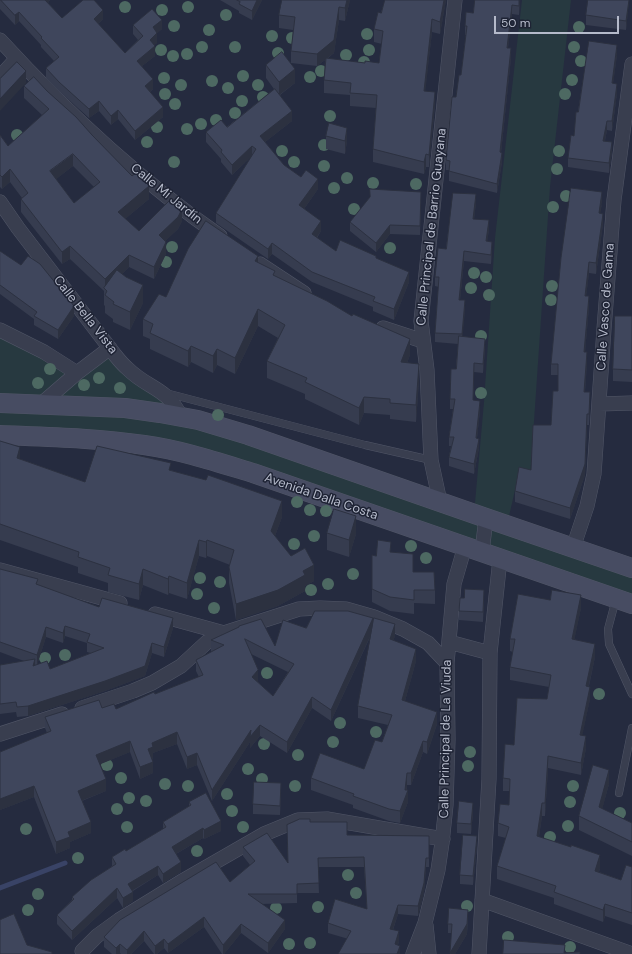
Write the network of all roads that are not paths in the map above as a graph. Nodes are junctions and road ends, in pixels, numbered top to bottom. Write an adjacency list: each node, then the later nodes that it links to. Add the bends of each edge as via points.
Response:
1 (455, 0): 12 (street, Calle Principal de Barrio Guayana, via 421,321)
2 (0, 40): 3 (street, Calle Mi Jardín)
3 (17, 58): 5 (street); 7 (street, Calle Mi Jardín, via 53,96 116,154)
4 (632, 64): 18 (street, Calle Vasco de Gama, via 614,200)
5 (0, 77)
6 (0, 202): 13 (street, Calle Bella Vista)
7 (228, 242)
8 (251, 258): 9 (street)
9 (314, 298)
10 (372, 324): 12 (street)
11 (0, 330): 14 (street, via 44,352)
12 (423, 341): 22 (street, Calle Principal de Barrio Guayana, via 427,370)
13 (110, 348): 14 (street); 15 (street, Calle Bella Vista, via 128,370)
14 (77, 373): 19 (street)
15 (162, 392): 20 (street, Calle Bella Vista, via 177,407); 22 (lane)
16 (0, 403): 19 (street)
17 (632, 403): 18 (street)
18 (599, 404): 25 (street, Calle Vasco de Gama, via 594,474 587,506)
19 (40, 405): 20 (street, via 125,408)
20 (181, 416): 23 (street, via 248,435)
21 (0, 435): 26 (street, Avenida Dalla Costa, via 95,439 179,452 253,473)
22 (431, 460): 23 (street, Calle Principal de Barrio Guayana)
23 (440, 502): 24 (street)
24 (486, 518): 25 (street); 26 (street)
25 (573, 548): 27 (street)
26 (482, 552): 29 (street, Avenida Dalla Costa); 33 (street, Calle Principal de La Viuda, via 454,584); 34 (street)
27 (632, 568)
28 (0, 570): 30 (street)
29 (624, 601): 36 (lane, via 608,629 609,644)
30 (130, 606)
31 (145, 611): 32 (street)
32 (224, 633): 35 (street, via 299,609 346,609 403,629 428,643); 38 (street, via 207,642 180,666 152,683)
33 (449, 642): 34 (street); 35 (street, Calle Principal de La Viuda)
34 (490, 653): 41 (street, via 489,779)
35 (447, 663): 40 (street, Calle Principal de La Viuda, via 448,739)
36 (632, 694)
37 (632, 728): 39 (lane)
38 (0, 734)
39 (619, 793)
40 (443, 839): 42 (street, Calle Principal de La Viuda); 43 (street, via 327,819 298,820 264,834 184,880 119,920)
41 (482, 900): 46 (street); 47 (street)
42 (425, 923): 44 (street, Calle Principal de La Viuda); 45 (street)
43 (82, 951)
44 (413, 954)
45 (429, 954)
46 (479, 954)
47 (632, 954)

